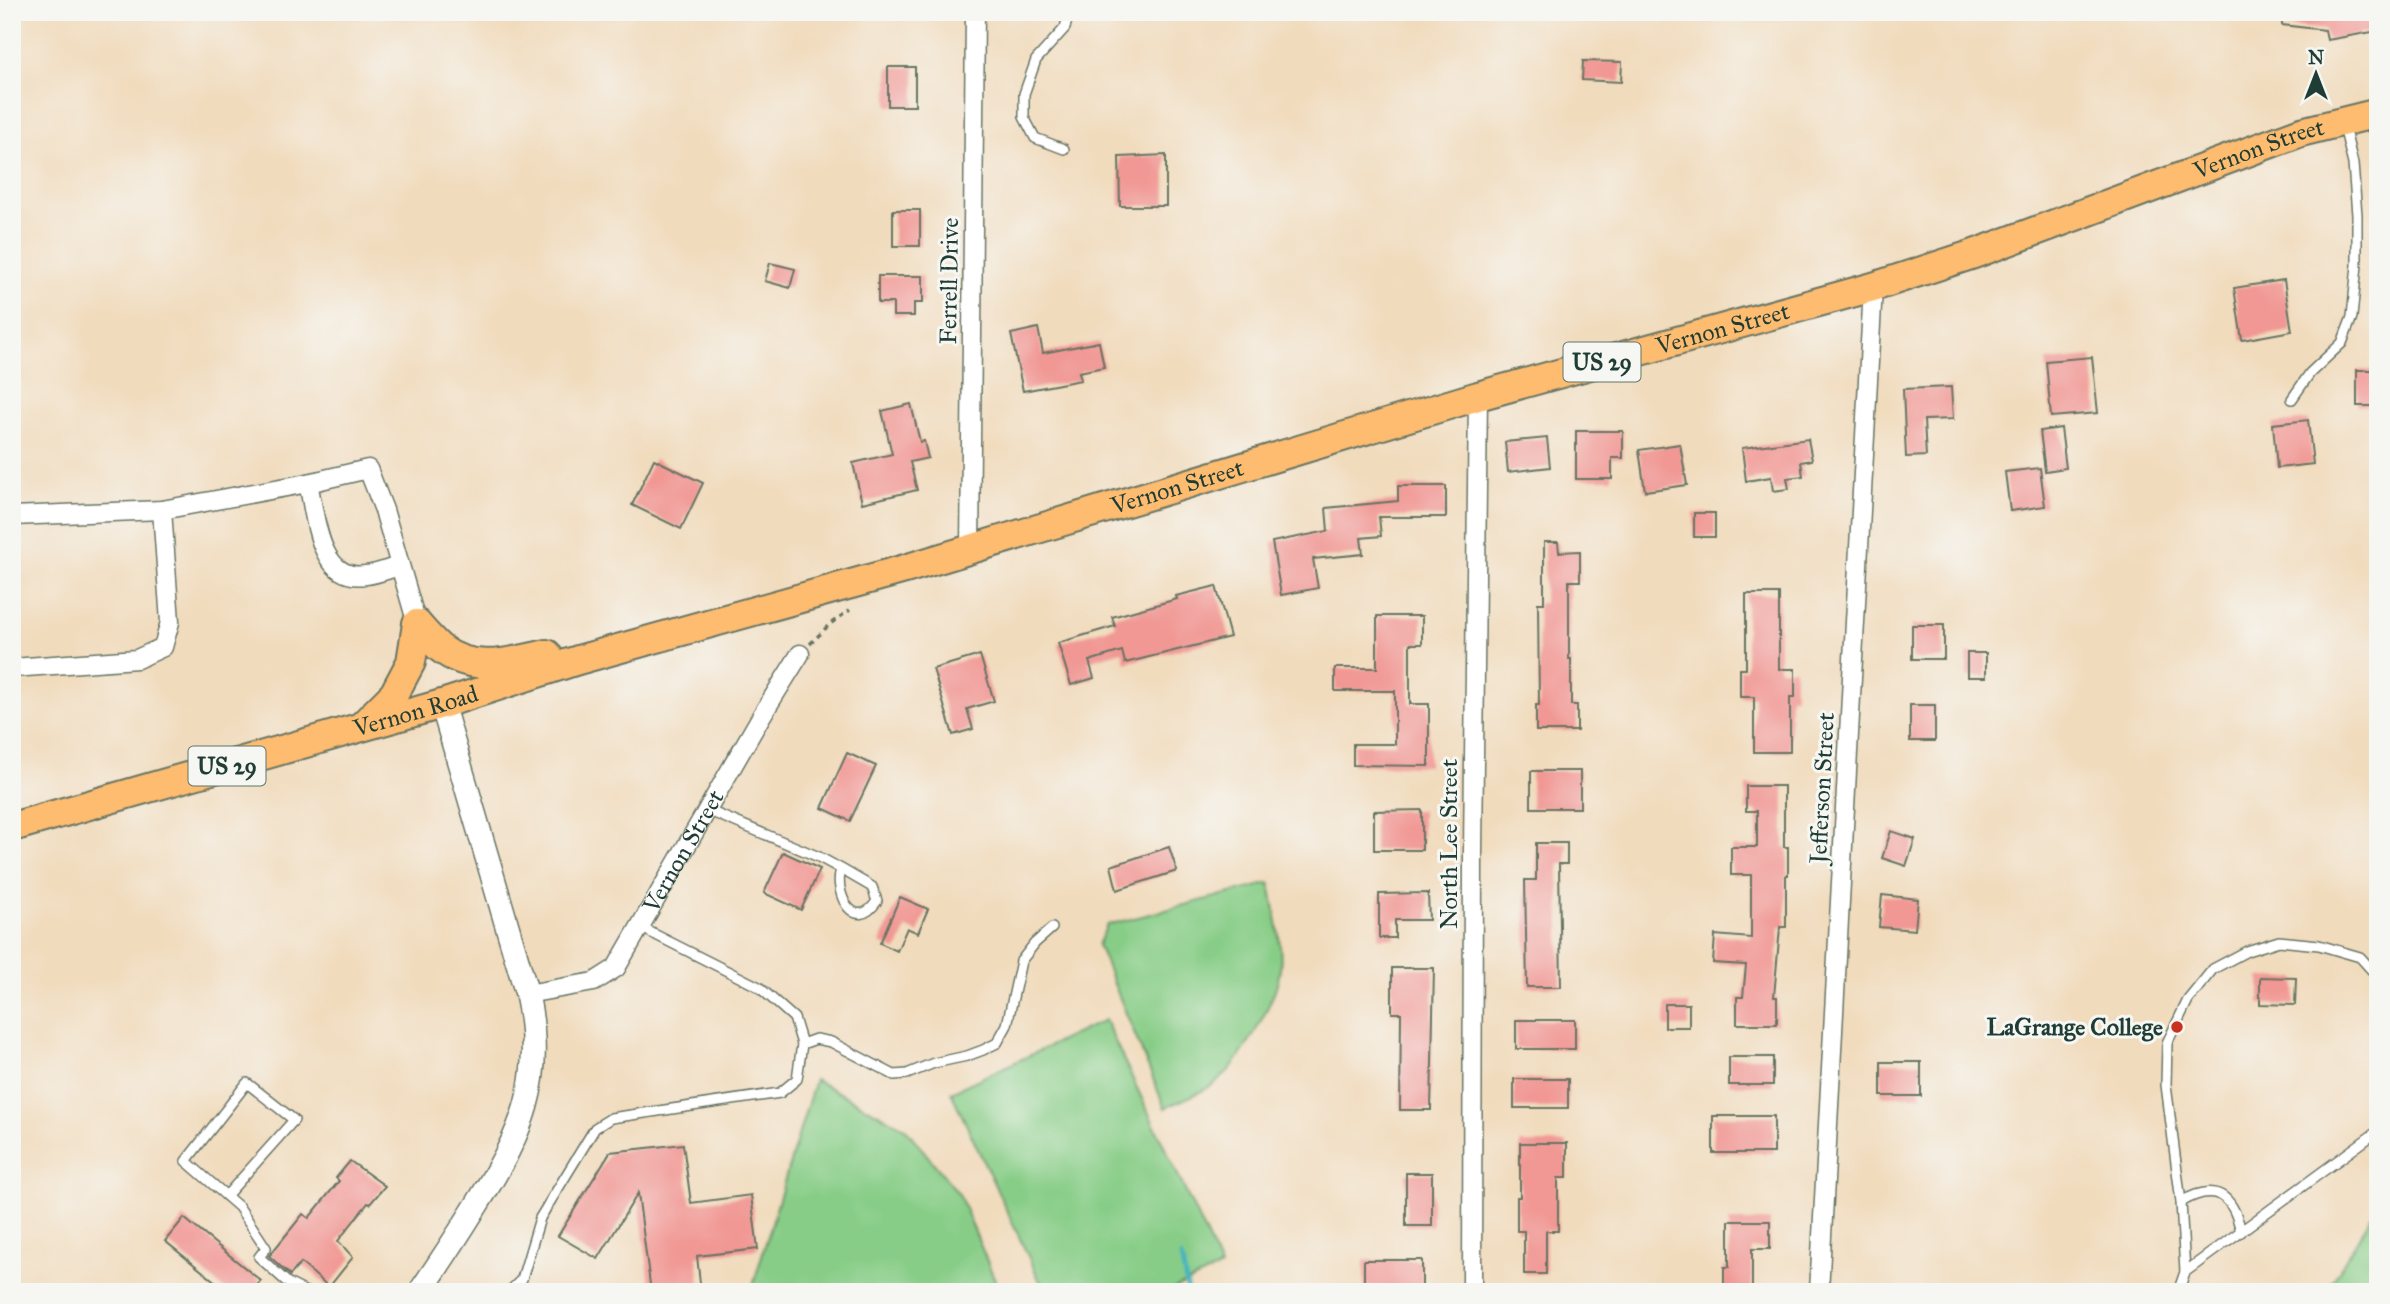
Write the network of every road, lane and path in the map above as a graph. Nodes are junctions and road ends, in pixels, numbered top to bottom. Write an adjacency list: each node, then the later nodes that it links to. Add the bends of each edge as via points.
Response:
1 (975, 12): 12 (street, Ferrell Drive)
2 (1069, 12): 5 (lane, via 1065,28 1036,60 1024,94 1024,117 1035,138)
3 (2378, 113): 4 (main road, Vernon Street / US 29)
4 (2343, 121): 6 (main road, Vernon Street / US 29, via 2301,132); 8 (lane, via 2353,164 2357,215 2352,317 2342,343 2310,373)
5 (1064, 149)
6 (1873, 287): 7 (main road, Vernon Street / US 29); 39 (street, Jefferson Street)
7 (1478, 396): 12 (main road, Vernon Street / US 29); 38 (street, North Lee Street)
8 (2292, 400)
9 (308, 483): 10 (street); 13 (street, via 325,556 341,572 365,576); 13 (street, via 368,469)
10 (162, 510): 11 (street); 19 (street, via 170,622 163,647 137,659)
11 (12, 516)
12 (970, 550): 14 (main road, Vernon Street / US 29)
13 (399, 566): 16 (street)
14 (819, 594): 17 (main road, Vernon Road / US 29)
15 (852, 608): 18 (path)
16 (417, 624): 17 (main road, via 441,648 467,663 494,665 561,652); 21 (main road, via 411,662 400,683)
17 (626, 647): 20 (main road, Vernon Road / US 29)
18 (800, 654): 22 (street, Vernon Street)
19 (12, 668)
20 (442, 704): 21 (main road, Vernon Road / US 29); 28 (street)
21 (361, 727): 23 (main road, Vernon Road / US 29)
22 (707, 810): 24 (lane); 25 (street, Vernon Street)
23 (12, 827)
24 (841, 869): 24 (lane, via 872,887 877,901 871,909 856,913 844,903 838,885)
25 (640, 927): 28 (street, Vernon Street, via 617,968 594,982); 29 (lane, via 759,987 794,1018)
26 (1052, 928): 29 (lane, via 1021,961 1007,1025 998,1042 983,1050 894,1075 831,1042 816,1039)
27 (2378, 977): 32 (lane, via 2360,957 2279,941 2247,951 2213,970 2188,1000 2167,1042 2166,1085)
28 (527, 993): 35 (street, via 534,1057 520,1128)
29 (802, 1044): 37 (lane, via 797,1080 780,1093 611,1118 595,1128 540,1217 522,1279)
30 (2378, 1130): 33 (lane)
31 (226, 1196): 31 (lane, via 187,1161 247,1083 294,1120); 36 (lane, via 239,1207 266,1248 259,1257 288,1283)
32 (2181, 1202): 33 (lane, via 2197,1192 2216,1192 2231,1203); 34 (lane)
33 (2241, 1232): 34 (lane)
34 (2185, 1272): 40 (lane)
35 (425, 1290)
36 (306, 1292)
37 (509, 1292)
38 (1472, 1292)
39 (1819, 1292)
40 (2178, 1292)

